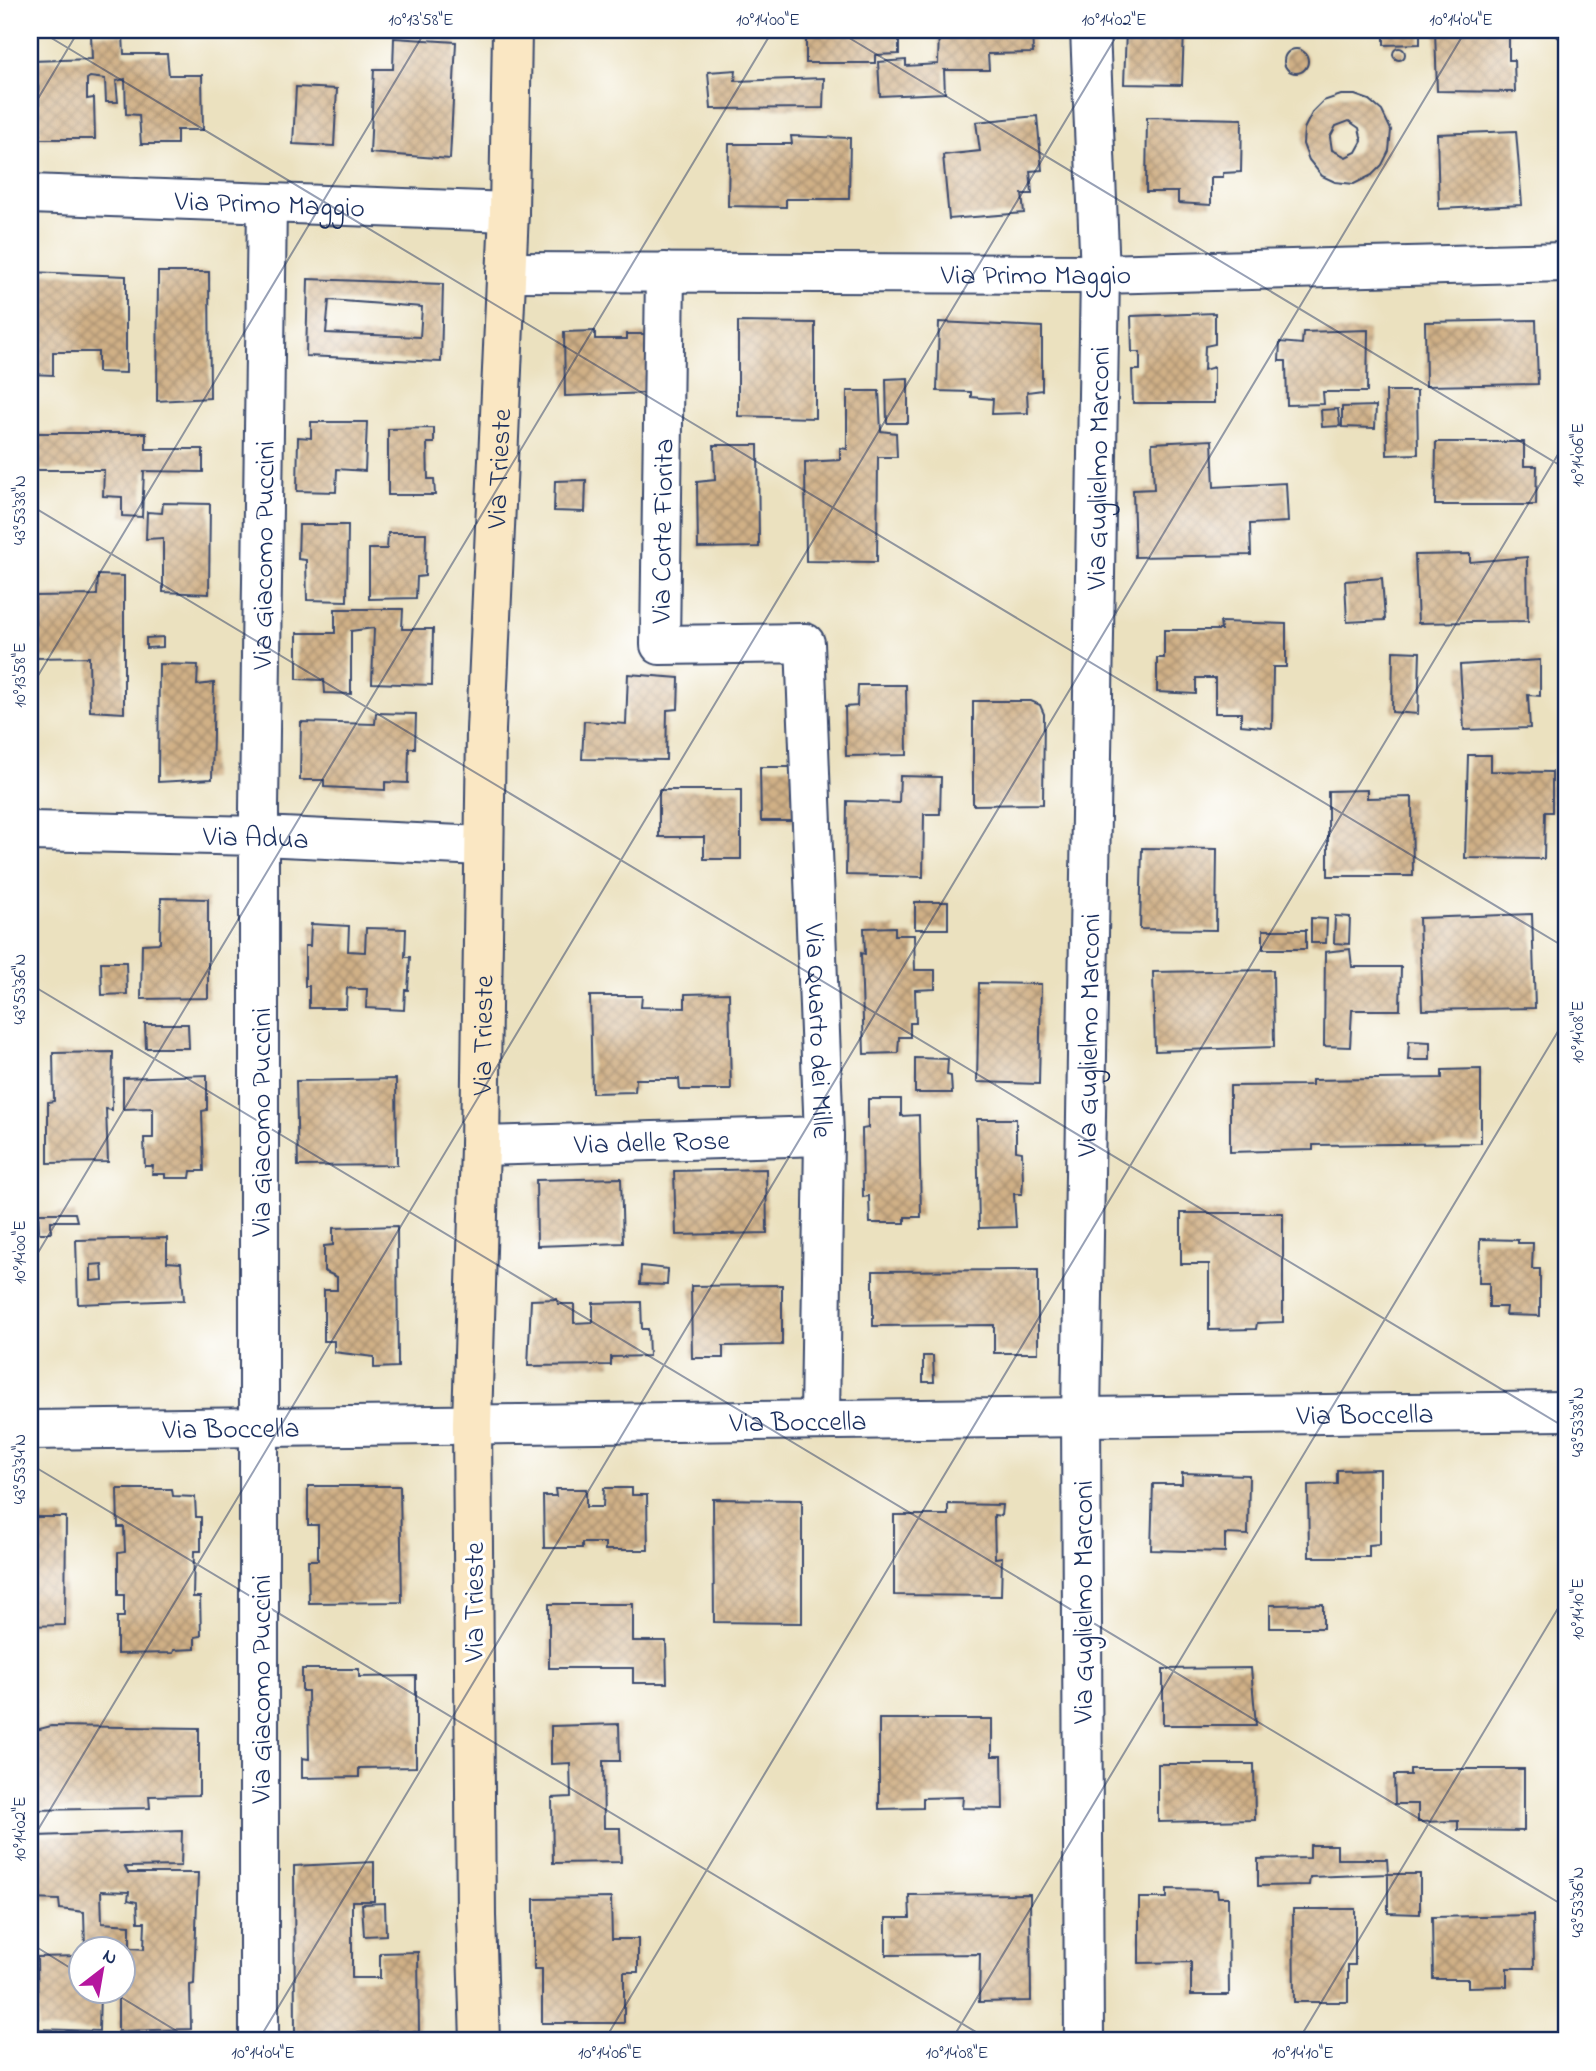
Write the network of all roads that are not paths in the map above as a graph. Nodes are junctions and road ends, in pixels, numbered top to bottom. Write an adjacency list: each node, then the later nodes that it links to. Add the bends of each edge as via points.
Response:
1 (512, 30): 5 (street, Via Trieste)
2 (1090, 30): 9 (street, Via Guglielmo Marconi)
3 (30, 194): 4 (street, Via Primo Maggio)
4 (267, 203): 5 (street, Via Primo Maggio); 12 (street, Via Giacomo Puccini)
5 (509, 212): 7 (street, Via Trieste)
6 (1566, 262): 9 (street, Via Primo Maggio)
7 (506, 272): 8 (street, Via Primo Maggio); 13 (street, Via Trieste)
8 (665, 272): 9 (street, Via Primo Maggio); 10 (street, Via Corte Fiorita, via 660,645)
9 (1100, 274): 17 (street, Via Guglielmo Marconi)
10 (805, 643): 14 (street, Via Quarto dei Mille)
11 (30, 831): 12 (street, Via Adua)
12 (260, 836): 13 (street, Via Adua); 20 (street, Via Giacomo Puccini)
13 (483, 846): 15 (street, Via Trieste)
14 (824, 1136): 15 (street, Via delle Rose); 18 (street, Via Quarto dei Mille)
15 (480, 1146): 19 (street, Via Trieste)
16 (1566, 1410): 17 (street, Via Boccella)
17 (1081, 1416): 18 (street, Via Boccella); 24 (street, Via Guglielmo Marconi)
18 (820, 1418): 19 (street, Via Boccella)
19 (471, 1424): 20 (street, Via Boccella); 23 (street, Via Trieste)
20 (261, 1425): 21 (street, Via Boccella); 22 (street, Via Giacomo Puccini)
21 (30, 1430)
22 (259, 2041)
23 (480, 2041)
24 (1084, 2041)

